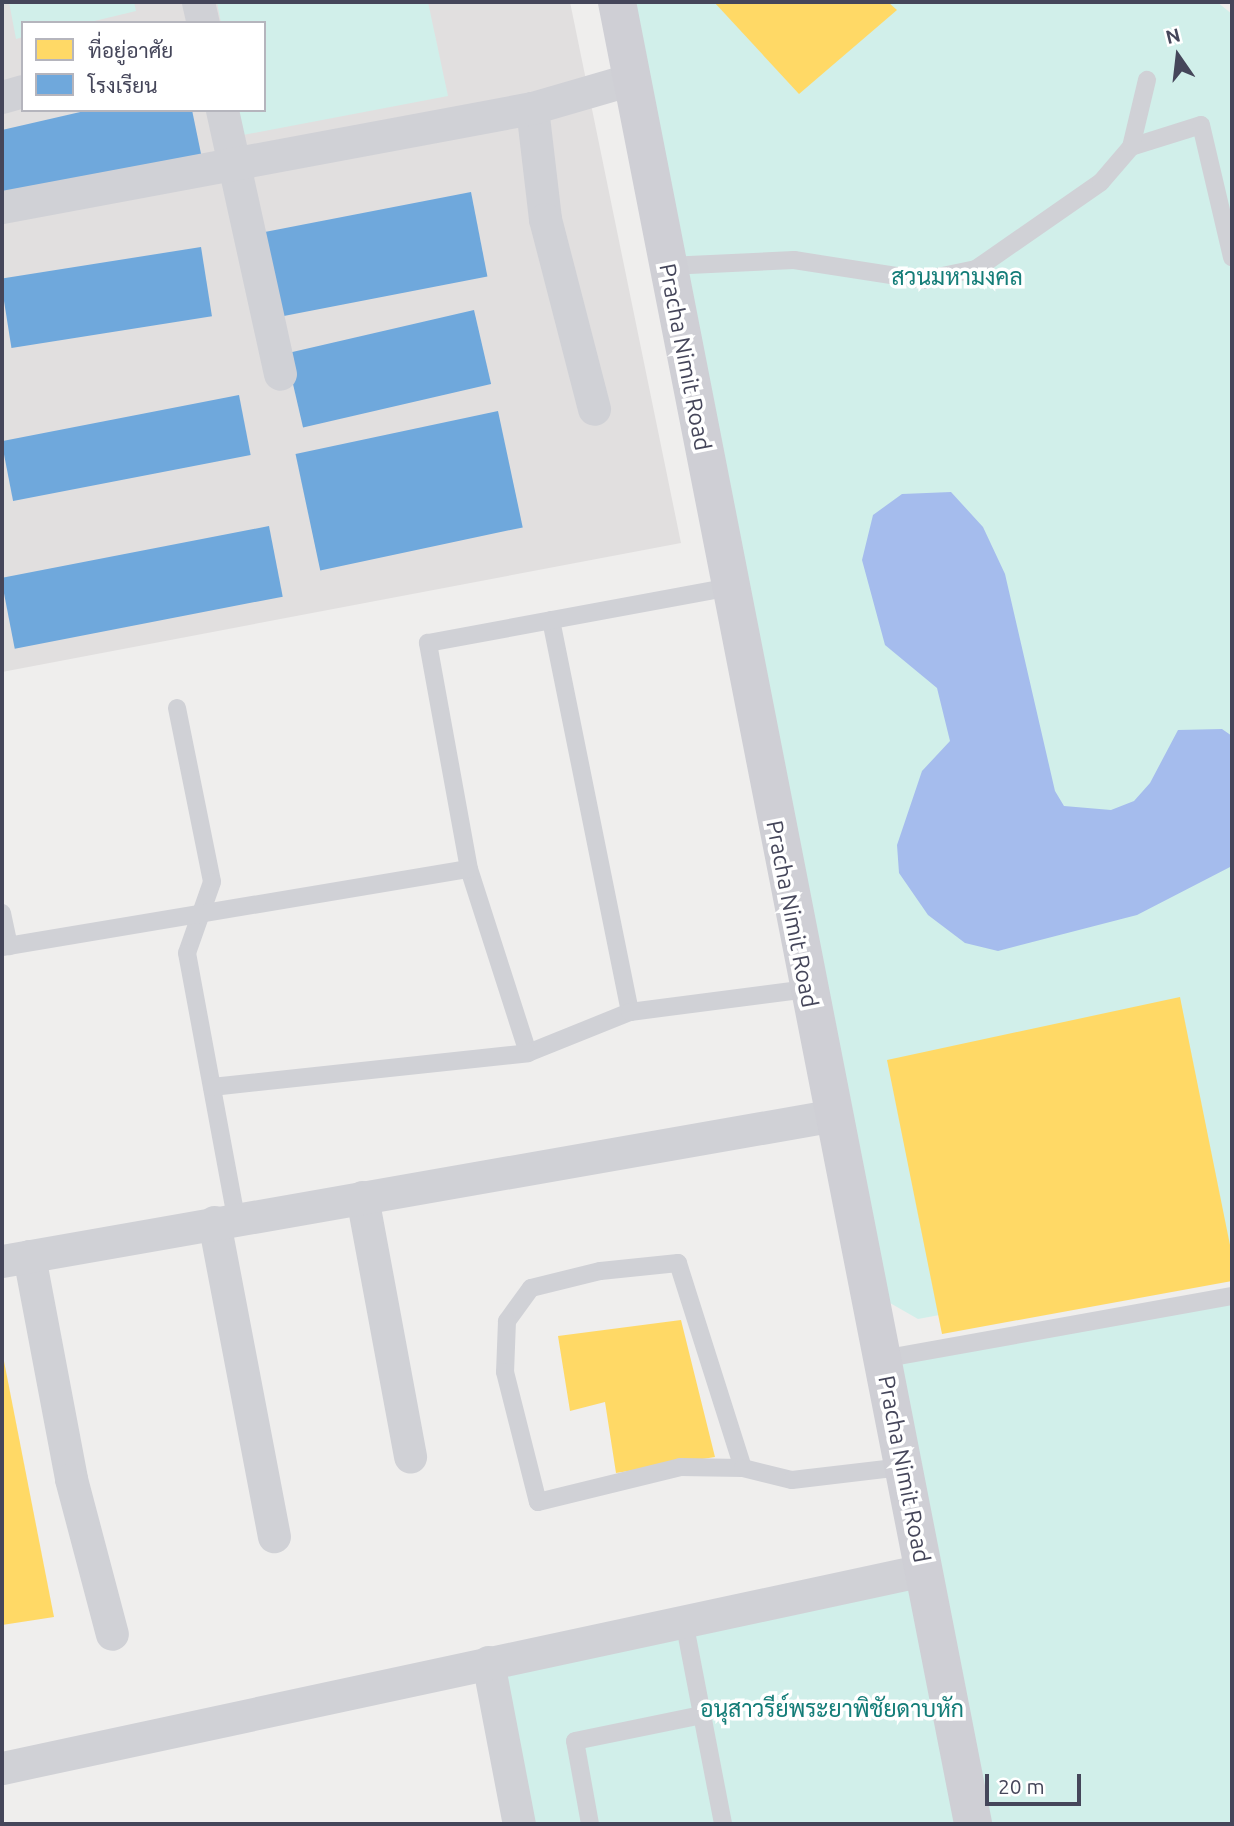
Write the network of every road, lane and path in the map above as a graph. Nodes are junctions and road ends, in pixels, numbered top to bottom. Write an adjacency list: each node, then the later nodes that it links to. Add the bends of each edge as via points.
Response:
1 (198, 2): 3 (street)
2 (617, 2): 4 (main road, Pracha Nimit Road)
3 (203, 21)
4 (632, 79): 8 (street); 14 (main road, Pracha Nimit Road)
5 (1147, 80): 10 (lane)
6 (21, 91): 7 (street)
7 (2, 96)
8 (532, 108): 11 (street); 16 (street, via 545,219)
9 (222, 112): 11 (street)
10 (1131, 148): 13 (lane, via 1201,125); 14 (lane, via 1101,181 976,269 923,280 794,260)
11 (234, 160): 12 (street); 15 (street)
12 (2, 206)
13 (1232, 257)
14 (668, 266): 17 (main road, Pracha Nimit Road)
15 (280, 374)
16 (594, 409)
17 (730, 587): 18 (lane); 24 (main road, Pracha Nimit Road)
18 (551, 620): 20 (lane, via 428,643); 25 (lane)
19 (177, 708): 22 (lane, via 212,882)
20 (469, 869): 22 (lane); 26 (lane)
21 (2, 913): 23 (lane)
22 (198, 915): 23 (lane); 27 (lane, via 187,953)
23 (5, 947)
24 (806, 989): 25 (lane); 28 (main road, Pracha Nimit Road)
25 (630, 1012): 26 (lane)
26 (528, 1053): 27 (lane)
27 (212, 1087): 30 (lane)
28 (835, 1115): 29 (street); 33 (main road, Pracha Nimit Road)
29 (362, 1197): 30 (street); 34 (street)
30 (225, 1220): 31 (street); 37 (street)
31 (15, 1259): 40 (street)
32 (1232, 1296): 33 (lane)
33 (882, 1359): 35 (main road, Pracha Nimit Road)
34 (410, 1457)
35 (903, 1467): 36 (lane, via 792,1480); 38 (main road, Pracha Nimit Road)
36 (743, 1468): 36 (lane, via 680,1467 538,1502 505,1372 507,1321 531,1288 600,1271 678,1263)
37 (274, 1536)
38 (923, 1570): 39 (street); 47 (main road, Pracha Nimit Road)
39 (684, 1621): 41 (street); 42 (lane)
40 (112, 1633)
41 (488, 1662): 43 (street); 44 (street)
42 (702, 1715): 45 (lane, via 575,1741); 46 (lane)
43 (2, 1768)
44 (519, 1824)
45 (590, 1824)
46 (723, 1824)
47 (973, 1824)

